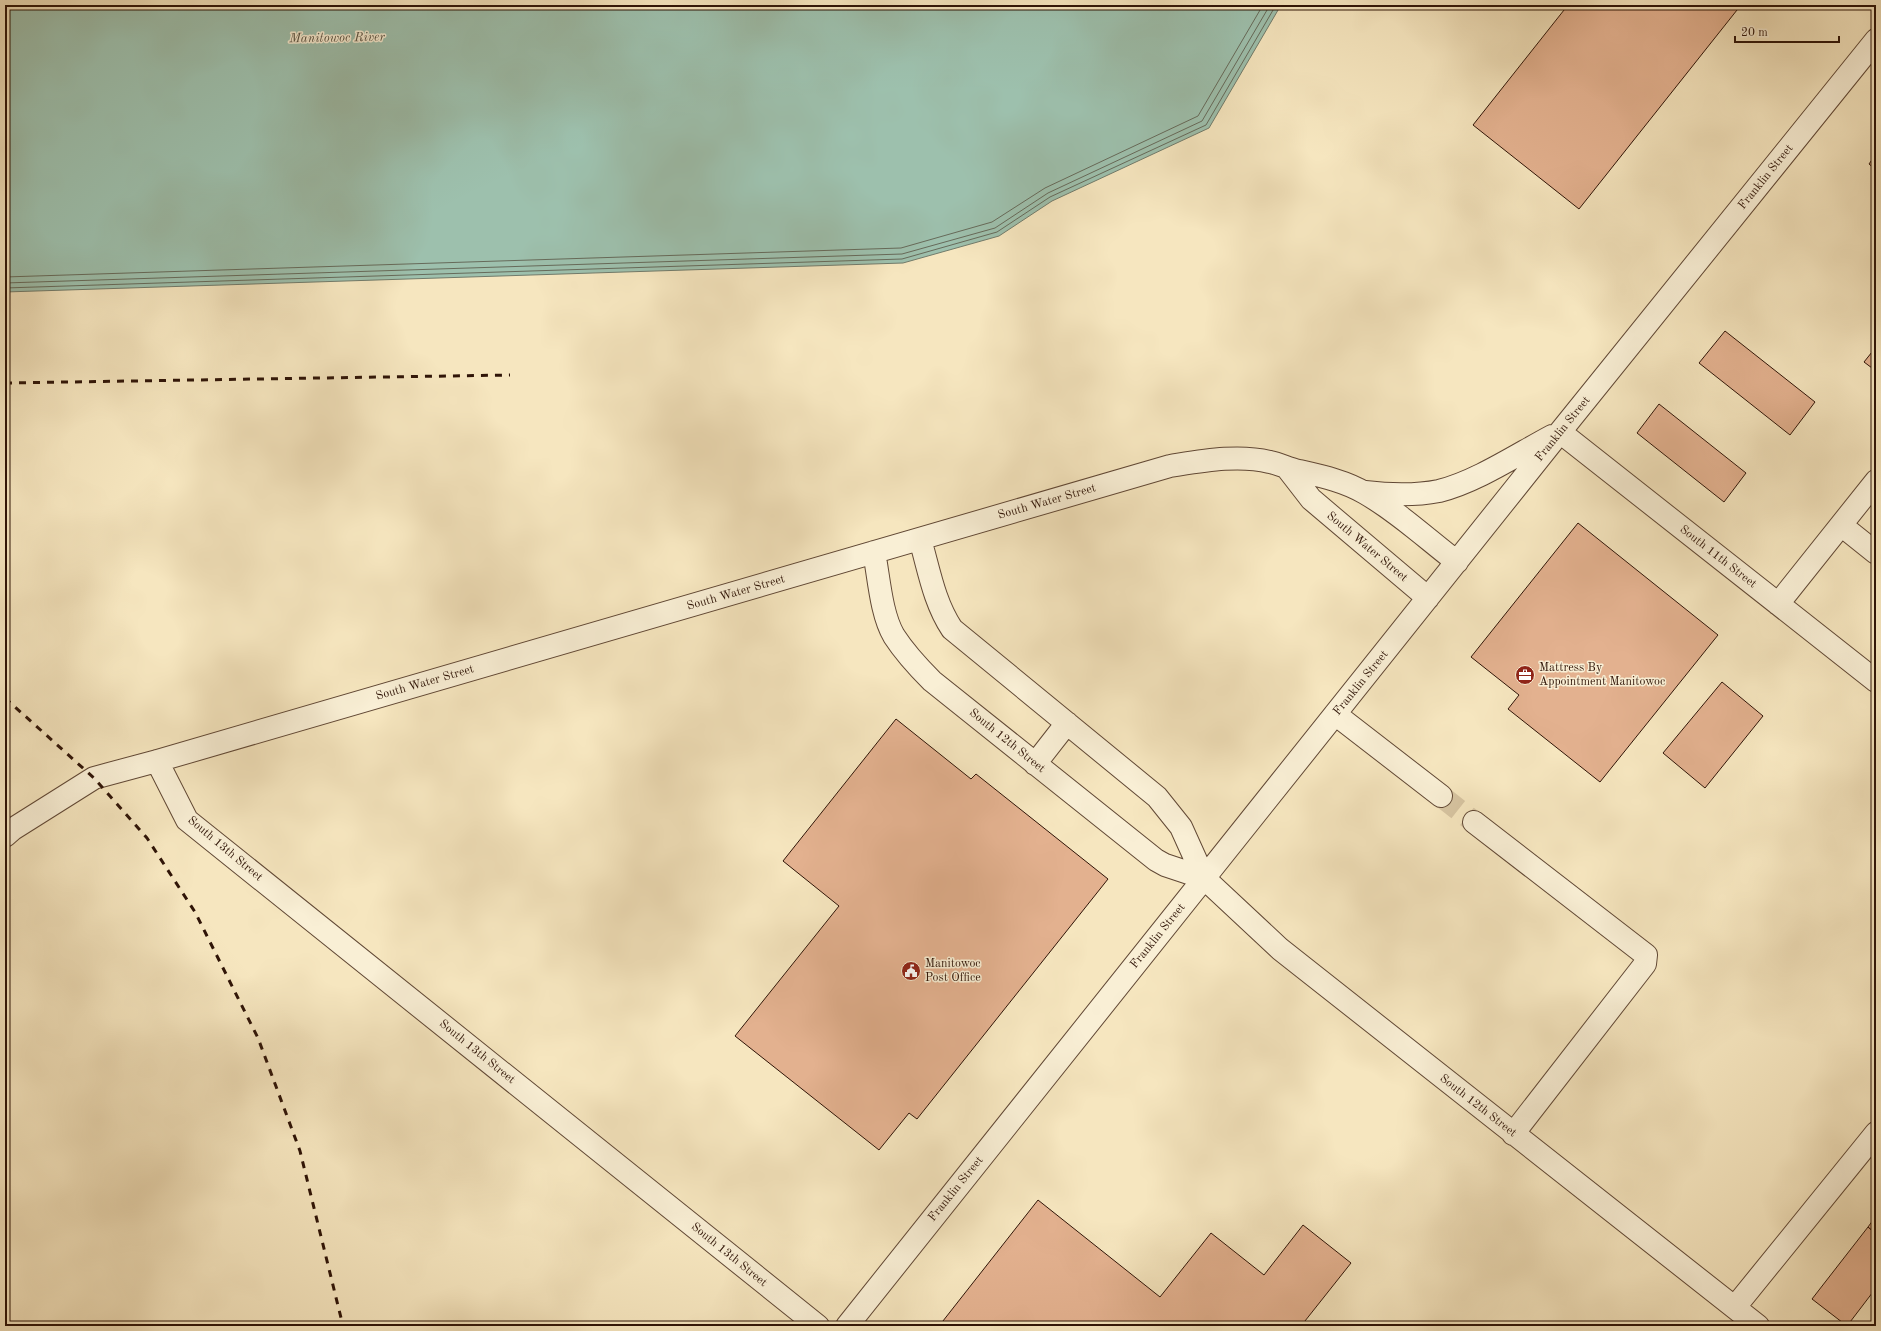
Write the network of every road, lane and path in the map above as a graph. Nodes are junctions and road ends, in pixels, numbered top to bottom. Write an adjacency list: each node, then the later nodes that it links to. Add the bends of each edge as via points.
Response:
1 (1876, 40): 2 (street, Franklin Street)
2 (1560, 432): 5 (street, via 1472,479 1439,490 1392,495); 10 (street, Franklin Street); 12 (street, South 11th Street)
3 (1287, 468): 5 (street, via 1318,475); 7 (street, South Water Street, via 1249,459 1170,466); 11 (street, South Water Street, via 1311,499)
4 (1876, 481): 6 (street)
5 (1363, 492): 10 (street, via 1383,504)
6 (1841, 525): 9 (street); 12 (street)
7 (920, 539): 8 (street, South Water Street); 15 (street, South 12th Street, via 938,602 952,628)
8 (874, 552): 16 (street, South Water Street); 17 (street, South 12th Street, via 884,607 893,635 910,660 932,681)
9 (1876, 553)
10 (1457, 562): 11 (street, Franklin Street)
11 (1428, 598): 14 (street, Franklin Street)
12 (1778, 604): 13 (street, South 11th Street)
13 (1876, 681)
14 (1335, 714): 18 (street); 21 (street, Franklin Street)
15 (1067, 723): 17 (street); 21 (street, South 12th Street, via 1157,797 1181,827)
16 (157, 761): 20 (street, South Water Street, via 94,778); 25 (street, South 13th Street, via 186,820)
17 (1035, 764): 21 (street, South 12th Street, via 1156,860 1165,866)
18 (1441, 796)
19 (1474, 822): 23 (street, via 1646,955 1646,964)
20 (9, 832)
21 (1204, 878): 23 (street, South 12th Street, via 1274,945); 26 (street, Franklin Street)
22 (1876, 1133): 24 (street)
23 (1513, 1134): 24 (street, South 12th Street)
24 (1735, 1307): 27 (street, South 12th Street)
25 (818, 1326)
26 (847, 1326)
27 (1758, 1326)

